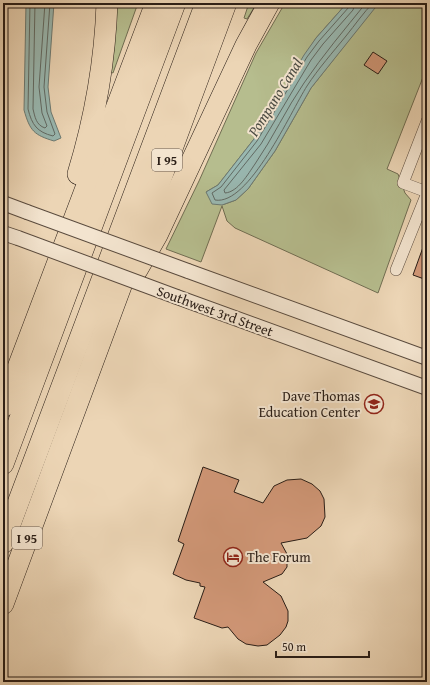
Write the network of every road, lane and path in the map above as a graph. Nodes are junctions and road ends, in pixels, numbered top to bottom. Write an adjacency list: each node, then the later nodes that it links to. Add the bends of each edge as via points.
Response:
1 (107, 3): 12 (highway, via 94,119)
2 (156, 3): 12 (highway)
3 (175, 3): 17 (highway)
4 (206, 3): 18 (highway)
5 (226, 3): 13 (highway, I 95)
6 (269, 3): 13 (highway, via 240,56 157,236)
7 (427, 121): 8 (street, via 403,183)
8 (427, 192): 11 (street)
9 (3, 203): 14 (street, Southwest 3rd Street, bridge)
10 (3, 233): 15 (street, Southwest 3rd Street, bridge)
11 (396, 270)
12 (42, 306): 16 (highway)
13 (109, 317): 19 (highway, I 95)
14 (427, 358)
15 (427, 388)
16 (3, 407)
17 (3, 464)
18 (3, 543)
19 (3, 604)

